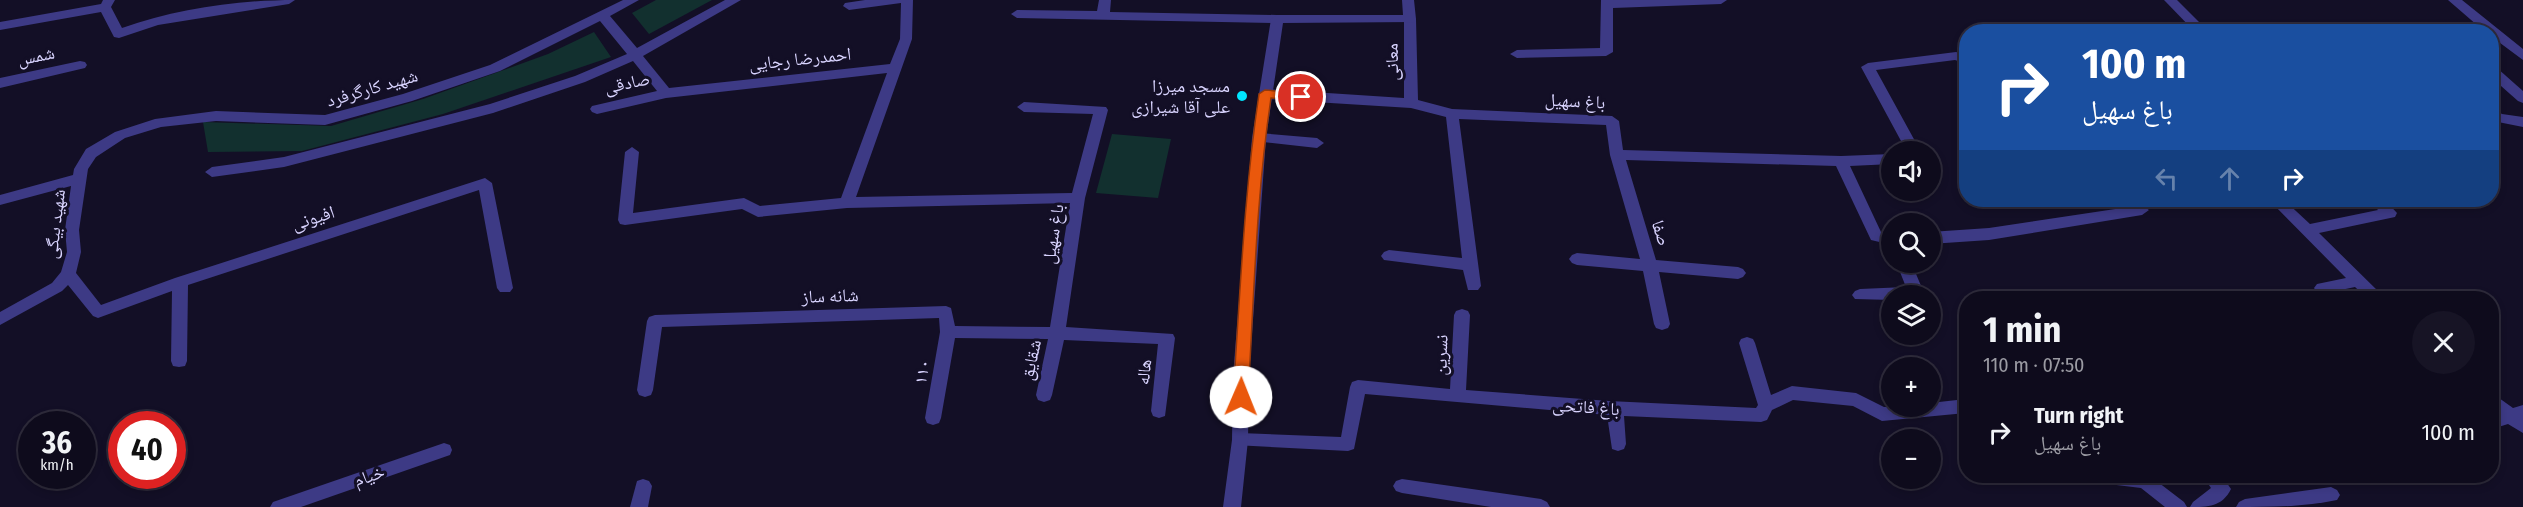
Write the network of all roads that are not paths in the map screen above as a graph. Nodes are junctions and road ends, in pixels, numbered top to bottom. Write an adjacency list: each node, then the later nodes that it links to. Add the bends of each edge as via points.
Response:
1 (289, 0): 12 (street, via 156,21 119,34)
2 (633, 0): 15 (street, شهید کارگرفرد)
3 (735, 0): 24 (street)
4 (896, 0): 13 (street)
5 (907, 0): 28 (street, via 906,39)
6 (1105, 0): 16 (street)
7 (1408, 0): 18 (street)
8 (1721, 0): 11 (street)
9 (2173, 0): 19 (street)
10 (2454, 0): 20 (street)
11 (1608, 2): 23 (street, via 1606,52)
12 (107, 3): 21 (street)
13 (849, 6)
14 (1017, 14): 16 (street)
15 (603, 16): 24 (street); 48 (street, شهید کارگرفرد, via 495,68 325,120 216,116 160,122 120,135 91,153)
16 (1103, 16): 17 (street)
17 (1277, 20): 18 (street); 32 (street)
18 (1410, 20): 34 (street, معانی)
19 (2196, 24)
20 (2484, 24)
21 (0, 26)
22 (2499, 37): 25 (street)
23 (1517, 54)
24 (635, 55): 31 (street); 47 (street, via 580,79 493,108 284,162)
25 (2523, 56)
26 (1959, 57): 41 (street, via 1868,67)
27 (80, 65): 30 (street, شمس)
28 (896, 68): 31 (street, احمدرضا رجایی); 51 (street)
29 (2499, 77): 33 (street)
30 (0, 82)
31 (666, 93): 36 (street, صادقی)
32 (1265, 94): 34 (street, باغ سهیل); 40 (street)
33 (2523, 98)
34 (1411, 103): 37 (street, باغ سهیل)
35 (1024, 107): 49 (street, باغ سهیل, via 1101,110)
36 (597, 109)
37 (1452, 114): 44 (street, باغ سهیل, via 1612,121); 60 (street)
38 (2499, 118): 39 (street)
39 (2523, 122)
40 (1259, 138): 42 (street); 90 (street, via 1241,376)
41 (1908, 141)
42 (1317, 143)
43 (632, 152): 51 (street, via 625,220 744,203 758,212)
44 (1617, 156): 46 (street); 61 (street, صفا)
45 (1881, 159): 46 (street)
46 (1841, 161): 56 (street, via 1876,236)
47 (212, 172)
48 (80, 173): 50 (street); 64 (street, شهید بیگی, via 72,230 74,252)
49 (1078, 198): 51 (street); 76 (street, باغ سهیل)
50 (0, 200)
51 (847, 203)
52 (2283, 207): 55 (street)
53 (2384, 207): 55 (street, via 2390,213)
54 (2142, 210): 57 (street, via 1989,234)
55 (2307, 230): 65 (street)
56 (1881, 237)
57 (1941, 237)
58 (1389, 256): 60 (street)
59 (1577, 259): 61 (street)
60 (1471, 264): 67 (street)
61 (1650, 266): 62 (street); 74 (street, صفا)
62 (1738, 273)
63 (1908, 273): 71 (street, via 1916,293)
64 (68, 274): 66 (street, افیونی, via 98,312); 73 (street, شهید بیگی, via 57,287)
65 (2358, 281): 69 (street); 70 (street)
66 (180, 282): 68 (street, افیونی, via 485,183); 78 (street)
67 (1473, 286)
68 (505, 288)
69 (2322, 288)
70 (2369, 291)
71 (1860, 296)
72 (1462, 315): 81 (street, نسرین)
73 (0, 319)
74 (1662, 324)
75 (948, 332): 76 (street); 79 (street, شانه ساز, via 946,312 655,321); 87 (street, ۱۱۰)
76 (1057, 333): 80 (street, شقایق); 86 (street, هاله, via 1167,338)
77 (1747, 343): 82 (street)
78 (179, 361)
79 (645, 390)
80 (1044, 395)
81 (1458, 396): 85 (street, باغ فاتحی); 90 (street, باغ فاتحی, via 1358,387 1348,444)
82 (1766, 405): 84 (street, باغ فاتحی, via 1792,393 1856,400 1882,414); 85 (street, باغ فاتحی, via 1761,415)
83 (2499, 405): 88 (street)
84 (1959, 407)
85 (1616, 409): 91 (street)
86 (1159, 411)
87 (933, 418)
88 (2519, 418): 89 (street)
89 (2499, 421)
90 (1240, 440): 100 (street)
91 (1618, 444)
92 (444, 450): 98 (street, خیام)
93 (2146, 483): 102 (street)
94 (2217, 483): 103 (street, via 2222,489)
95 (643, 486): 99 (street)
96 (1402, 486): 101 (street)
97 (2331, 495): 104 (street)
98 (289, 505)
99 (639, 507)
100 (1232, 507)
101 (1541, 507)
102 (2178, 507)
103 (2199, 507)
104 (2245, 507)

